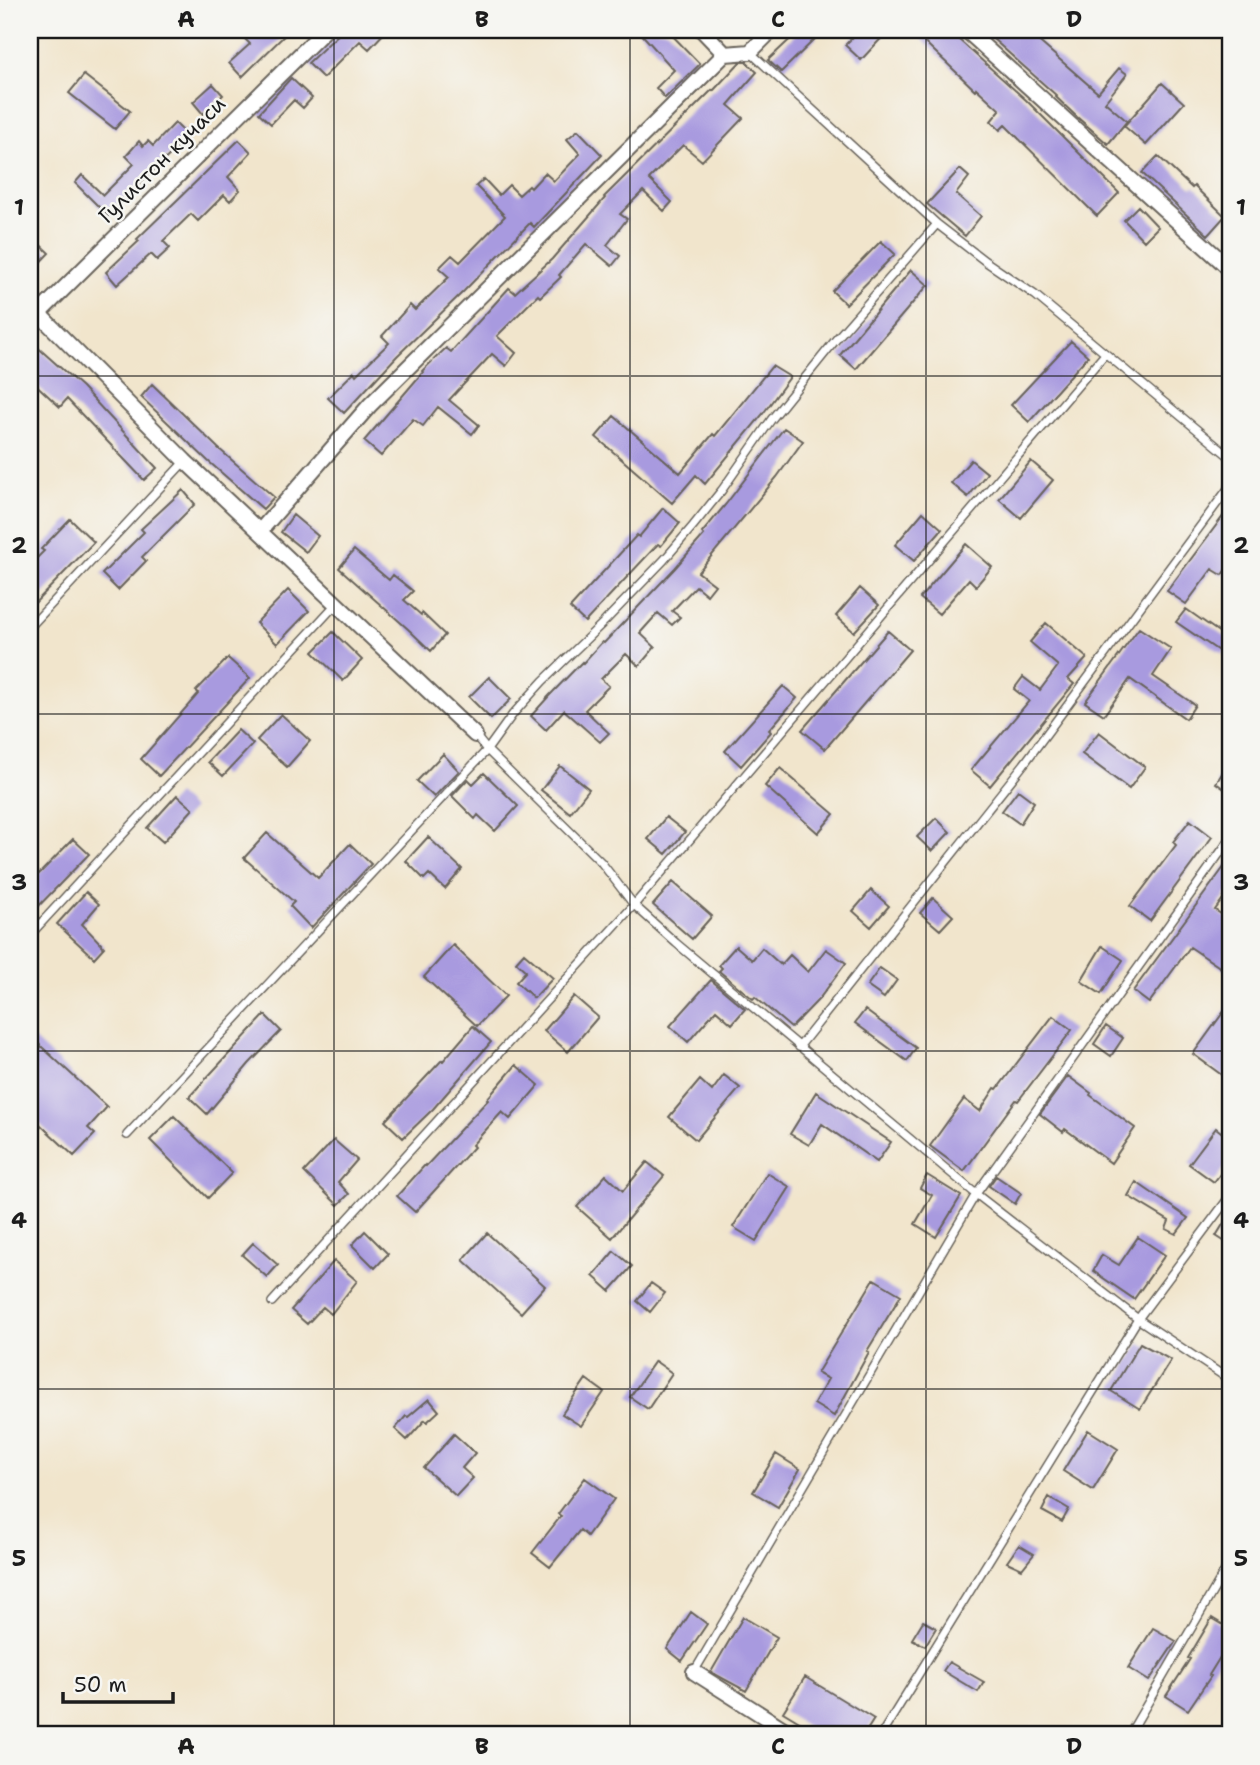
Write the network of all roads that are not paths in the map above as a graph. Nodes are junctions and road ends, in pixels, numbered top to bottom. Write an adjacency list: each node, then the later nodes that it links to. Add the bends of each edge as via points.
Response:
1 (324, 30): 9 (street, Гулистон кучаси)
2 (702, 30): 6 (street)
3 (772, 30): 5 (street)
4 (966, 30): 8 (street)
5 (750, 52): 6 (street); 7 (lane)
6 (725, 54): 14 (street, via 370,405)
7 (937, 224): 10 (lane, via 1035,295); 18 (lane, via 852,319 664,560 543,681)
8 (1230, 269)
9 (32, 313): 12 (street)
10 (1105, 354): 11 (lane); 20 (lane)
11 (1230, 457)
12 (185, 461): 14 (street); 16 (lane)
13 (1230, 485): 22 (lane, via 1024,764)
14 (260, 531): 15 (street)
15 (336, 603): 17 (street); 21 (lane)
16 (30, 627)
17 (475, 735): 18 (lane)
18 (487, 750): 20 (lane, via 601,862); 23 (lane)
19 (1230, 839): 24 (lane)
20 (634, 905): 22 (lane); 26 (lane)
21 (30, 935)
22 (799, 1047): 24 (lane)
23 (127, 1135)
24 (976, 1194): 27 (lane); 30 (lane)
25 (1230, 1196): 27 (lane)
26 (272, 1302)
27 (1138, 1319): 28 (lane); 32 (lane)
28 (1230, 1380)
29 (1230, 1562): 33 (lane)
30 (694, 1672): 31 (street)
31 (793, 1735)
32 (881, 1735)
33 (1129, 1735)

